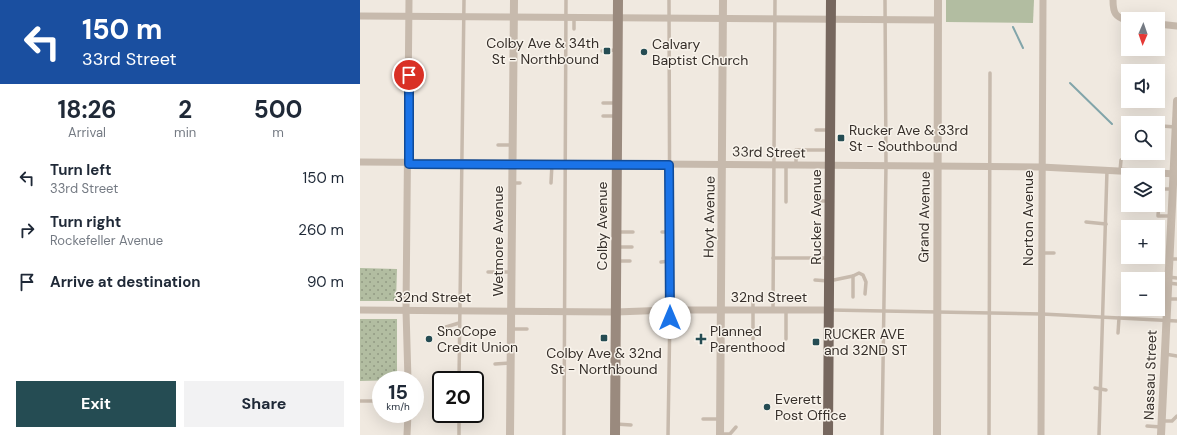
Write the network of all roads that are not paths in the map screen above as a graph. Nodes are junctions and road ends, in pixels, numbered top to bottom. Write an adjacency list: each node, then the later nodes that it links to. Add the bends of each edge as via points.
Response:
1 (409, 0): 15 (street)
2 (464, 0): 16 (lane)
3 (514, 0): 17 (street, Wetmore Avenue)
4 (566, 0): 18 (lane)
5 (618, 0): 20 (main road, Colby Avenue)
6 (669, 0): 21 (lane)
7 (723, 0): 22 (street, Hoyt Avenue)
8 (775, 0): 23 (lane)
9 (831, 0): 25 (main road, Rucker Avenue)
10 (885, 0): 26 (lane)
11 (938, 0): 27 (street, Grand Avenue)
12 (1043, 0): 66 (street, Norton Avenue)
13 (1113, 0): 24 (street, via 1113,11)
14 (360, 16): 15 (street)
15 (409, 16): 16 (street); 52 (street)
16 (464, 17): 17 (street); 44 (lane)
17 (514, 17): 18 (street); 47 (street, Wetmore Avenue)
18 (566, 18): 19 (street); 55 (lane, via 563,131)
19 (574, 18): 20 (street); 30 (lane)
20 (618, 18): 21 (street); 32 (main road, Colby Avenue)
21 (669, 18): 22 (street); 58 (lane)
22 (723, 19): 23 (street); 56 (street, Hoyt Avenue)
23 (775, 19): 25 (street); 59 (lane, via 777,40)
24 (1121, 19)
25 (830, 20): 26 (street); 42 (main road, Rucker Avenue)
26 (885, 20): 27 (street); 63 (lane)
27 (938, 20): 64 (street, Grand Avenue)
28 (1165, 25): 29 (street)
29 (1177, 26)
30 (574, 29)
31 (602, 50): 32 (lane)
32 (617, 50): 36 (main road, Colby Avenue)
33 (990, 73): 65 (lane)
34 (1177, 101): 40 (street, Nassau Street)
35 (602, 103): 36 (lane)
36 (617, 103): 38 (main road, Colby Avenue)
37 (603, 116): 38 (lane)
38 (617, 116): 57 (main road, Colby Avenue)
39 (1165, 126): 40 (lane)
40 (1175, 127): 43 (street, Nassau Street)
41 (816, 130): 42 (lane)
42 (830, 130): 48 (main road, Rucker Avenue)
43 (1176, 136): 69 (street, Nassau Street)
44 (462, 145): 45 (lane); 51 (lane)
45 (468, 145)
46 (498, 145): 47 (lane)
47 (511, 145): 53 (street, Wetmore Avenue)
48 (830, 150): 61 (lane, via 796,150); 62 (main road, Rucker Avenue)
49 (1121, 160): 68 (lane)
50 (360, 162): 52 (street, 33rd Street)
51 (462, 163): 52 (street, 33rd Street); 53 (street, 33rd Street); 121 (lane)
52 (409, 164): 112 (street)
53 (511, 164): 54 (street, 33rd Street); 70 (street, Wetmore Avenue)
54 (552, 164): 55 (street, 33rd Street); 72 (lane)
55 (565, 164): 57 (street, 33rd Street); 123 (lane)
56 (722, 164): 58 (street, 33rd Street); 59 (street, 33rd Street); 116 (street, Hoyt Avenue)
57 (616, 165): 58 (street, 33rd Street); 81 (main road, Colby Avenue)
58 (669, 165): 84 (lane)
59 (774, 165): 60 (street, 33rd Street); 91 (lane)
60 (786, 165): 61 (street, 33rd Street); 77 (lane)
61 (796, 165): 62 (street, 33rd Street)
62 (830, 165): 63 (street, 33rd Street); 76 (main road, Rucker Avenue)
63 (886, 165): 64 (street, 33rd Street); 122 (lane, via 883,195)
64 (938, 166): 65 (street, 33rd Street); 125 (street, Grand Avenue)
65 (989, 167): 66 (street, 33rd Street); 126 (lane)
66 (1041, 168): 67 (street, 33rd Street); 89 (street, Norton Avenue)
67 (1107, 170): 68 (street, 33rd Street); 80 (lane)
68 (1120, 171): 69 (street, 33rd Street)
69 (1175, 174): 73 (street, Nassau Street)
70 (511, 183): 71 (lane); 99 (street, Wetmore Avenue)
71 (520, 183)
72 (551, 183)
73 (1172, 190): 74 (street, Nassau Street); 78 (lane, via 1160,189 1158,216)
74 (1174, 199): 78 (street, Nassau Street)
75 (816, 201): 76 (lane)
76 (830, 201): 92 (main road, Rucker Avenue)
77 (786, 202)
78 (1170, 216): 93 (street, Nassau Street)
79 (1086, 222): 80 (lane)
80 (1106, 224): 128 (lane)
81 (616, 232): 82 (lane); 85 (main road, Colby Avenue)
82 (633, 232)
83 (662, 232): 84 (lane)
84 (670, 232): 88 (lane)
85 (616, 247): 86 (lane); 94 (main road, Colby Avenue)
86 (632, 247)
87 (664, 248): 88 (lane)
88 (670, 248): 96 (lane)
89 (1041, 253): 90 (lane); 127 (street, Norton Avenue)
90 (1054, 254)
91 (773, 258): 92 (lane); 118 (lane)
92 (829, 258): 103 (main road, Rucker Avenue)
93 (1173, 259): 104 (street, Nassau Street)
94 (616, 261): 95 (lane); 124 (main road, Colby Avenue)
95 (630, 261)
96 (670, 261): 97 (lane); 114 (lane)
97 (661, 262)
98 (488, 272): 99 (lane)
99 (511, 272): 113 (street, Wetmore Avenue)
100 (853, 276): 103 (lane); 106 (lane, via 863,275 866,282); 107 (lane)
101 (1177, 278): 104 (lane)
102 (815, 280): 103 (lane)
103 (829, 280): 120 (main road, Rucker Avenue)
104 (1167, 280): 105 (lane); 108 (street, Nassau Street)
105 (1177, 284)
106 (865, 294)
107 (853, 297)
108 (1166, 299): 109 (lane); 130 (street, Nassau Street)
109 (1177, 299)
110 (753, 301): 117 (lane)
111 (360, 310): 112 (street, 32nd Street)
112 (406, 310): 121 (street, 32nd Street); 150 (street)
113 (510, 310): 121 (street, 32nd Street); 123 (street, 32nd Street); 135 (street, Wetmore Avenue)
114 (670, 310): 115 (street, 32nd Street); 124 (street, 32nd Street); 172 (lane)
115 (682, 310): 116 (street, 32nd Street); 133 (lane)
116 (721, 310): 117 (street, 32nd Street); 139 (street, Hoyt Avenue)
117 (753, 310): 118 (street, 32nd Street); 142 (lane)
118 (773, 310): 119 (street, 32nd Street)
119 (786, 310): 120 (street, 32nd Street); 143 (lane)
120 (829, 310): 122 (lane, 32nd Street); 173 (main road, Rucker Avenue)
121 (459, 311): 132 (lane)
122 (884, 311): 125 (lane, 32nd Street); 174 (lane)
123 (564, 312): 124 (street, 32nd Street); 138 (lane)
124 (616, 312): 161 (main road, Colby Avenue)
125 (936, 312): 126 (lane, 32nd Street); 175 (street, Grand Avenue)
126 (990, 313): 127 (lane, 32nd Street); 176 (lane)
127 (1042, 314): 128 (lane, 32nd Street); 177 (street, Norton Avenue)
128 (1103, 317): 129 (lane, 32nd Street); 148 (lane)
129 (1119, 318): 130 (lane, 32nd Street); 140 (lane)
130 (1165, 321): 131 (lane, 32nd Street); 144 (street, Nassau Street)
131 (1177, 321)
132 (459, 322): 134 (lane); 151 (lane)
133 (682, 325)
134 (446, 327)
135 (510, 329): 136 (lane); 147 (street, Wetmore Avenue)
136 (527, 329)
137 (559, 330): 138 (lane)
138 (564, 330): 170 (lane)
139 (721, 331): 141 (lane, via 732,331); 158 (street, Hoyt Avenue)
140 (1118, 333)
141 (737, 336)
142 (753, 339)
143 (786, 339)
144 (1164, 354): 145 (lane); 165 (street, Nassau Street)
145 (1177, 356)
146 (495, 364): 147 (lane)
147 (510, 364): 169 (street, Wetmore Avenue)
148 (1102, 367): 149 (lane); 153 (lane)
149 (1107, 368)
150 (408, 371)
151 (458, 371)
152 (1095, 388): 153 (lane)
153 (1104, 390): 178 (lane)
154 (360, 401): 155 (lane)
155 (372, 401)
156 (1177, 416): 165 (lane)
157 (703, 419): 158 (lane)
158 (720, 419): 166 (street, Hoyt Avenue)
159 (408, 423): 167 (street)
160 (459, 423): 168 (lane)
161 (615, 424): 162 (lane); 171 (main road, Colby Avenue)
162 (631, 425)
163 (1147, 426): 165 (lane)
164 (736, 427): 166 (lane, via 730,434)
165 (1161, 428)
166 (720, 434)
167 (408, 435)
168 (459, 435)
169 (510, 435)
170 (564, 435)
171 (615, 435)
172 (668, 435)
173 (828, 435)
174 (882, 435)
175 (937, 435)
176 (989, 435)
177 (1041, 435)
178 (1099, 435)

